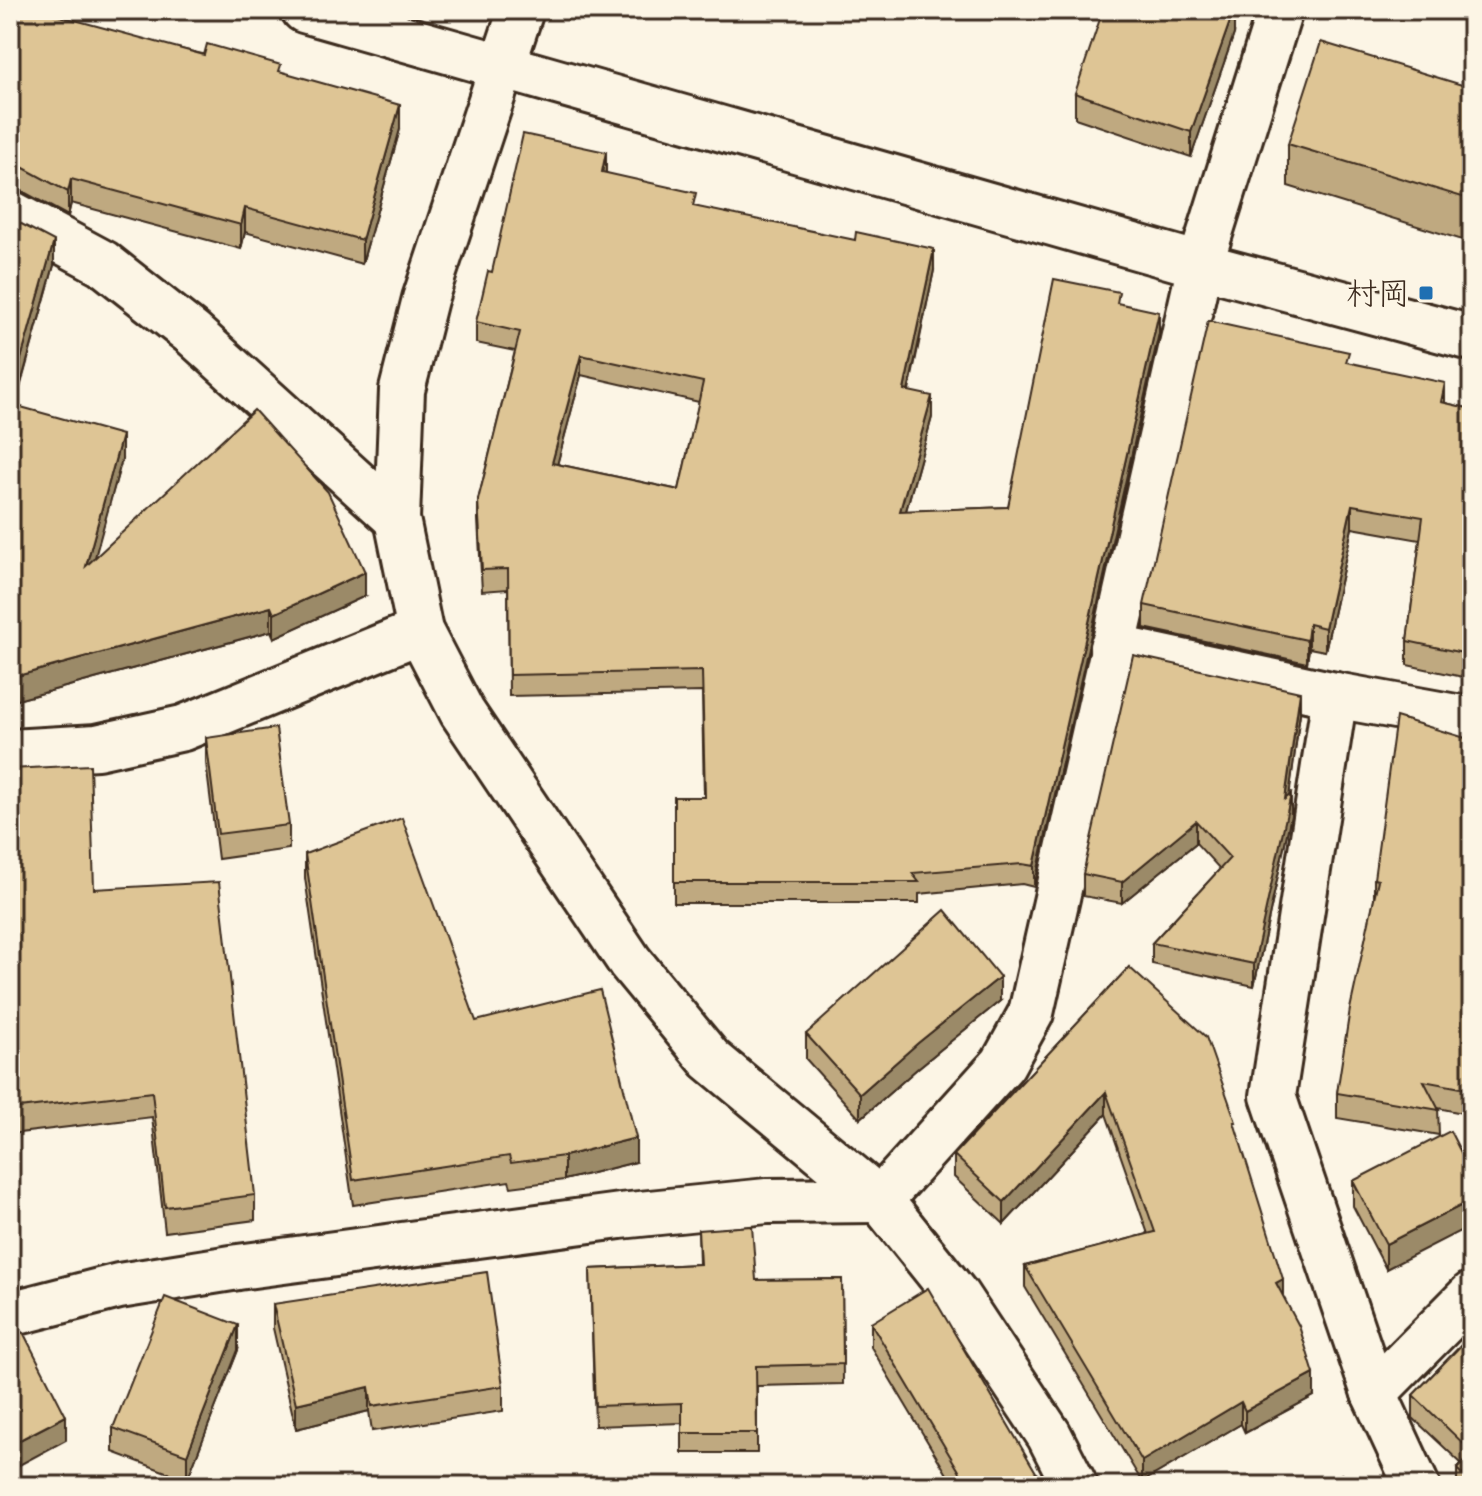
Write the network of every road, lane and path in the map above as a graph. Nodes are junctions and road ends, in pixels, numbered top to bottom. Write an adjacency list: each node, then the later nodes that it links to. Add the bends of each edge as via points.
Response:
1 (304, 10): 4 (street)
2 (521, 10): 4 (street)
3 (1280, 10): 6 (street)
4 (503, 66): 6 (street); 8 (street, via 425,299 402,390)
5 (10, 213): 8 (street, via 103,263 193,334)
6 (1200, 265): 7 (street); 10 (street)
7 (1472, 338)
8 (397, 519): 9 (street)
9 (420, 631): 13 (street, via 183,728 97,747); 14 (street, via 462,712 630,962 710,1059)
10 (1112, 647): 11 (street); 14 (street, via 1031,1013 1003,1064)
11 (1335, 695): 12 (street); 17 (street, via 1273,1096)
12 (1472, 720)
13 (10, 752)
14 (880, 1200): 16 (street, via 767,1201 620,1216 119,1286); 18 (street, via 957,1296 1049,1435)
15 (1472, 1294): 17 (street)
16 (10, 1314)
17 (1374, 1393): 19 (street)
18 (1075, 1486)
19 (1417, 1486)

